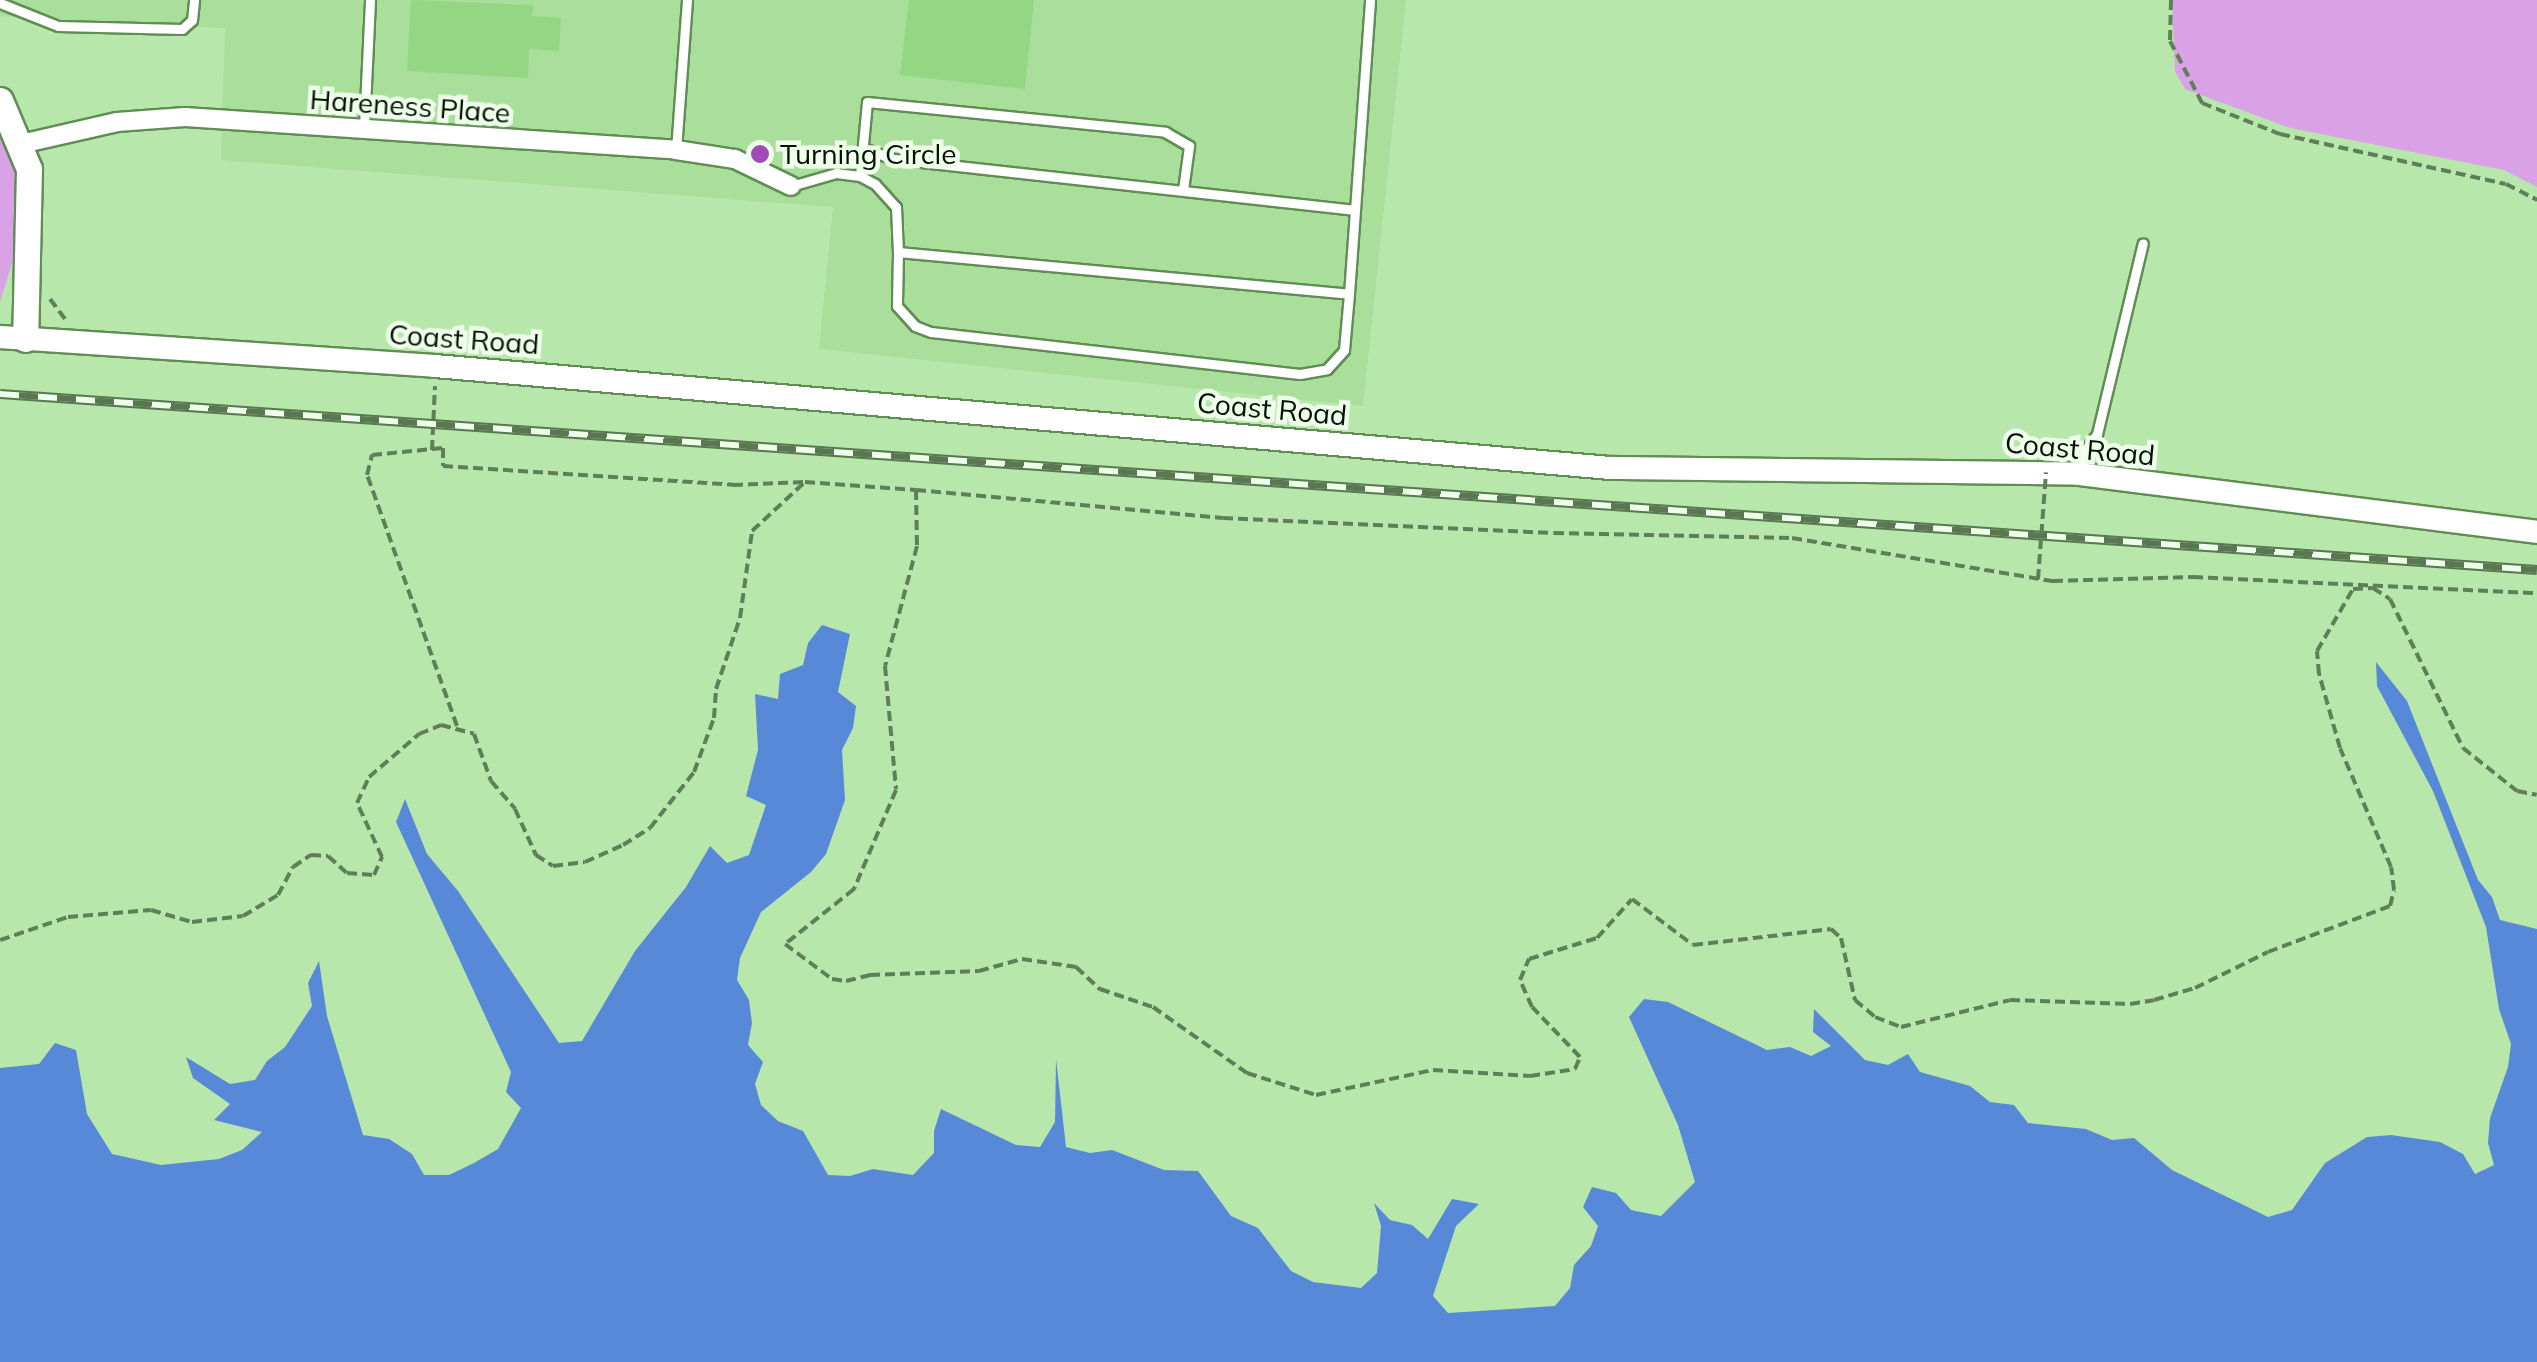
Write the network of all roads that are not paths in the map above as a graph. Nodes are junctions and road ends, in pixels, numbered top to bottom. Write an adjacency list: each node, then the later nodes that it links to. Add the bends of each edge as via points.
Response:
1 (194, 0): 5 (lane, via 192,20 182,30 58,26)
2 (370, 0): 7 (lane)
3 (687, 0): 10 (lane)
4 (1370, 0): 14 (lane)
5 (0, 3)
6 (0, 100): 8 (main road)
7 (364, 131): 8 (street, Hareness Place, via 152,118); 10 (street, Hareness Place)
8 (21, 144): 18 (main road, via 31,194)
9 (862, 148): 11 (lane); 13 (lane, via 894,160); 13 (lane, via 867,102 1165,132 1189,146)
10 (676, 150): 12 (street, Hareness Place, via 735,159)
11 (860, 176): 12 (lane, via 836,172); 16 (lane, via 896,207)
12 (791, 186)
13 (1184, 190): 14 (lane)
14 (1353, 210): 17 (lane)
15 (2142, 243): 19 (lane, via 2097,434)
16 (898, 252): 17 (lane); 17 (lane, via 897,306 930,332 1300,374 1327,369 1344,350)
17 (1349, 294)
18 (13, 338): 19 (street, Coast Road, via 426,365 1610,468)
19 (2079, 474): 20 (street, Coast Road)
20 (2537, 532)

